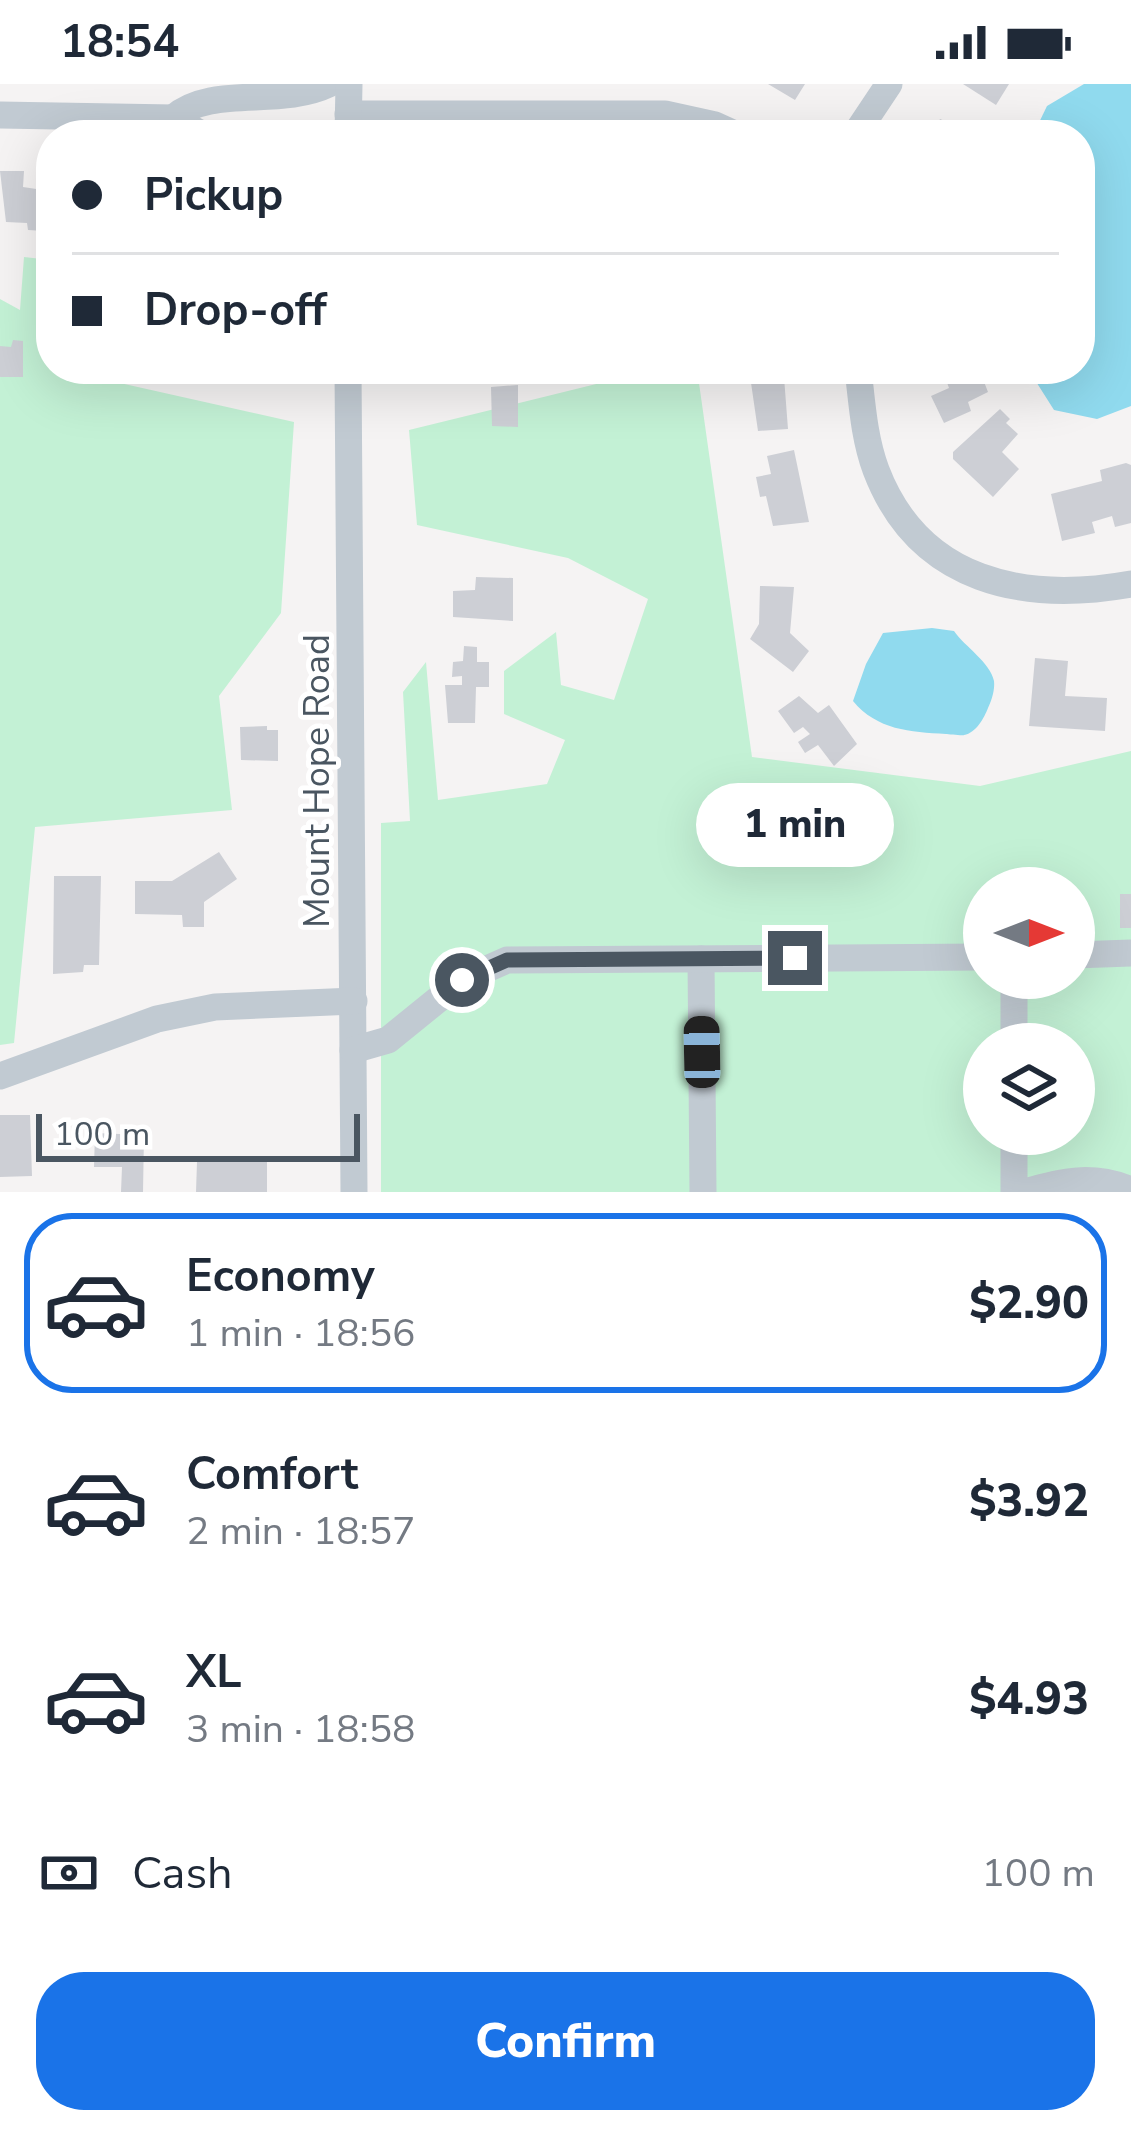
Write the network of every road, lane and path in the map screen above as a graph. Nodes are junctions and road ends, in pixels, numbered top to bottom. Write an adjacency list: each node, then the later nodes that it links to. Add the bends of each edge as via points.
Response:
1 (171, 84): 8 (street)
2 (329, 84): 8 (street, via 305,94 211,94)
3 (349, 84): 10 (street)
4 (584, 84): 6 (street)
5 (889, 84): 13 (street)
6 (584, 113): 11 (street); 12 (street)
7 (0, 115): 8 (street)
8 (173, 118): 9 (street)
9 (177, 120)
10 (348, 120)
11 (434, 120)
12 (692, 120)
13 (864, 120)
14 (349, 384): 21 (street, Mount Hope Road)
15 (861, 384): 16 (street, via 875,469 928,545 1014,589)
16 (1131, 584)
17 (1131, 953): 18 (street)
18 (1095, 954)
19 (963, 957): 20 (street)
20 (700, 959): 22 (street, via 507,960 474,972 388,1040); 27 (street)
21 (353, 1000): 22 (street, Mount Hope Road); 23 (street, via 215,1007 157,1019)
22 (353, 1050): 26 (street, Mount Hope Road)
23 (0, 1076)
24 (1014, 1155): 28 (street)
25 (1131, 1190): 29 (street, via 1081,1179)
26 (354, 1192)
27 (703, 1192)
28 (1014, 1192)
29 (1025, 1192)

